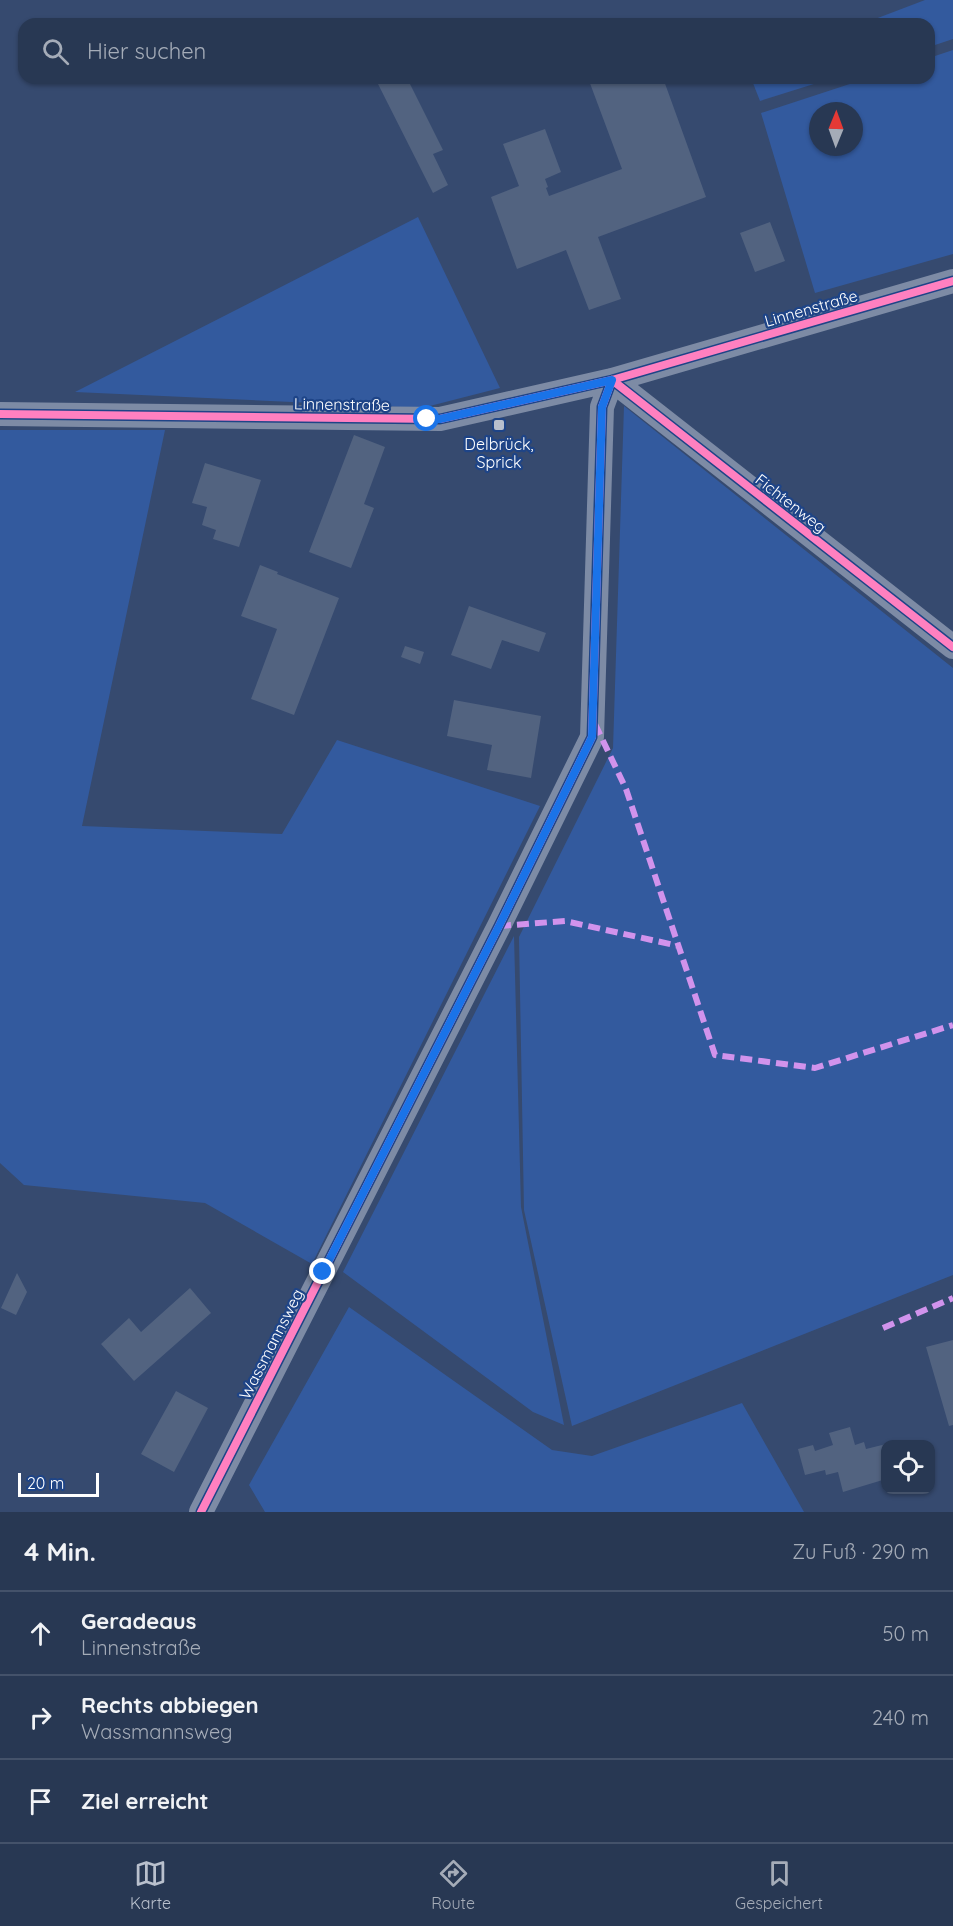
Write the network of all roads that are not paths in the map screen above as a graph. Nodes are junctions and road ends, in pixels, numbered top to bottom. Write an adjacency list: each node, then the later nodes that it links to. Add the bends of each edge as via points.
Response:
1 (953, 281): 2 (street, Linnenstraße)
2 (612, 380): 3 (street, Linnenstraße, via 440,419); 4 (street, Fichtenweg); 5 (street, Wassmannsweg, via 602,407 592,737)
3 (0, 414)
4 (953, 647)
5 (201, 1512)

